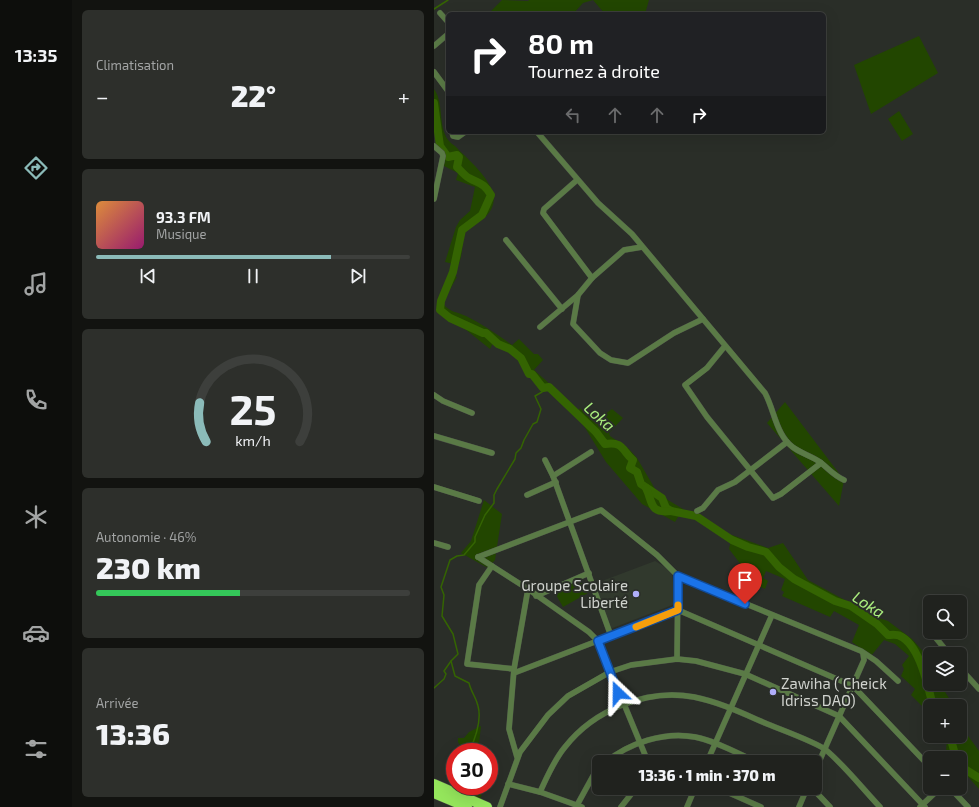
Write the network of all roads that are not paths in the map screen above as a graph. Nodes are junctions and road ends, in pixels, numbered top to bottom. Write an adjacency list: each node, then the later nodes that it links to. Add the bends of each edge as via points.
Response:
1 (440, 13): 2 (street)
2 (446, 20)
3 (446, 36): 4 (street)
4 (434, 46)
5 (434, 72): 6 (street)
6 (446, 88)
7 (452, 134): 8 (street, via 458,137)
8 (462, 134)
9 (539, 134): 11 (street)
10 (434, 146): 12 (street, via 443,156)
11 (577, 180): 14 (street); 15 (street, via 544,209 543,213)
12 (434, 199)
13 (506, 240): 17 (street)
14 (642, 247): 15 (street, via 624,250); 18 (street)
15 (592, 278): 16 (street)
16 (578, 295): 17 (street); 18 (street, via 573,324 600,353 611,360 628,363 674,333)
17 (562, 309): 19 (street)
18 (703, 319): 20 (street)
19 (540, 328)
20 (725, 346): 24 (street, via 765,393); 29 (street, via 706,368 685,385 706,416)
21 (434, 395): 22 (street)
22 (472, 413)
23 (434, 436): 26 (street)
24 (787, 442): 28 (street, via 802,454); 29 (street)
25 (591, 452): 30 (street)
26 (492, 453)
27 (545, 460): 30 (street)
28 (821, 463): 29 (street, via 773,498); 31 (street, via 830,473)
29 (752, 470): 36 (street, via 718,490 703,508)
30 (553, 476): 32 (street)
31 (844, 480)
32 (556, 482): 34 (street); 37 (street)
33 (434, 487): 35 (street)
34 (527, 495)
35 (479, 501)
36 (697, 511)
37 (570, 521): 40 (street, via 478,557); 41 (street); 42 (street, via 601,510 657,555)
38 (434, 543): 39 (street)
39 (448, 547)
40 (492, 566): 43 (street); 54 (street, via 479,585 467,664)
41 (589, 573): 44 (street); 47 (street)
42 (678, 576): 45 (street); 46 (street)
43 (528, 589): 44 (street); 54 (street)
44 (536, 596): 49 (street)
45 (678, 610): 47 (street); 50 (street); 53 (street)
46 (772, 615): 50 (street); 52 (street)
47 (612, 636): 49 (street)
48 (937, 639): 51 (street)
49 (598, 641): 54 (street); 55 (street)
50 (758, 644): 56 (street); 59 (street)
51 (943, 647)
52 (864, 653): 58 (street); 59 (street, via 864,660)
53 (677, 660): 55 (street, via 631,665); 56 (street, via 708,664)
54 (514, 671): 72 (street, via 509,729)
55 (610, 672): 61 (street); 72 (street, via 568,696 548,715)
56 (745, 674): 62 (street); 63 (street)
57 (967, 676): 60 (street)
58 (898, 681)
59 (853, 686): 63 (street); 73 (street)
60 (979, 689)
61 (623, 704): 62 (street, via 648,698 674,696 693,697); 65 (street); 77 (street, via 596,719 571,739 554,763)
62 (730, 708): 64 (street); 66 (street)
63 (839, 716): 66 (street); 88 (street)
64 (715, 743): 65 (street, via 684,735); 69 (street); 70 (street)
65 (639, 744): 67 (street); 68 (street)
66 (825, 749): 71 (street); 96 (street)
67 (616, 755)
68 (644, 755)
69 (710, 755)
70 (742, 755)
71 (822, 756)
72 (517, 757): 76 (street)
73 (923, 760)
74 (592, 781): 87 (street)
75 (434, 784): 89 (highway)
76 (508, 784): 77 (street); 90 (street)
77 (540, 792): 87 (street)
78 (434, 793): 86 (highway)
79 (630, 795): 91 (street)
80 (692, 795): 92 (street)
81 (734, 795): 93 (street)
82 (804, 795): 94 (street)
83 (819, 795): 95 (street)
84 (933, 795): 88 (street)
85 (957, 795): 97 (street)
86 (465, 806)
87 (578, 806)
88 (923, 806)
89 (486, 807)
90 (500, 807)
91 (621, 807)
92 (687, 807)
93 (762, 807)
94 (799, 807)
95 (830, 807)
96 (880, 807)
97 (968, 807)

